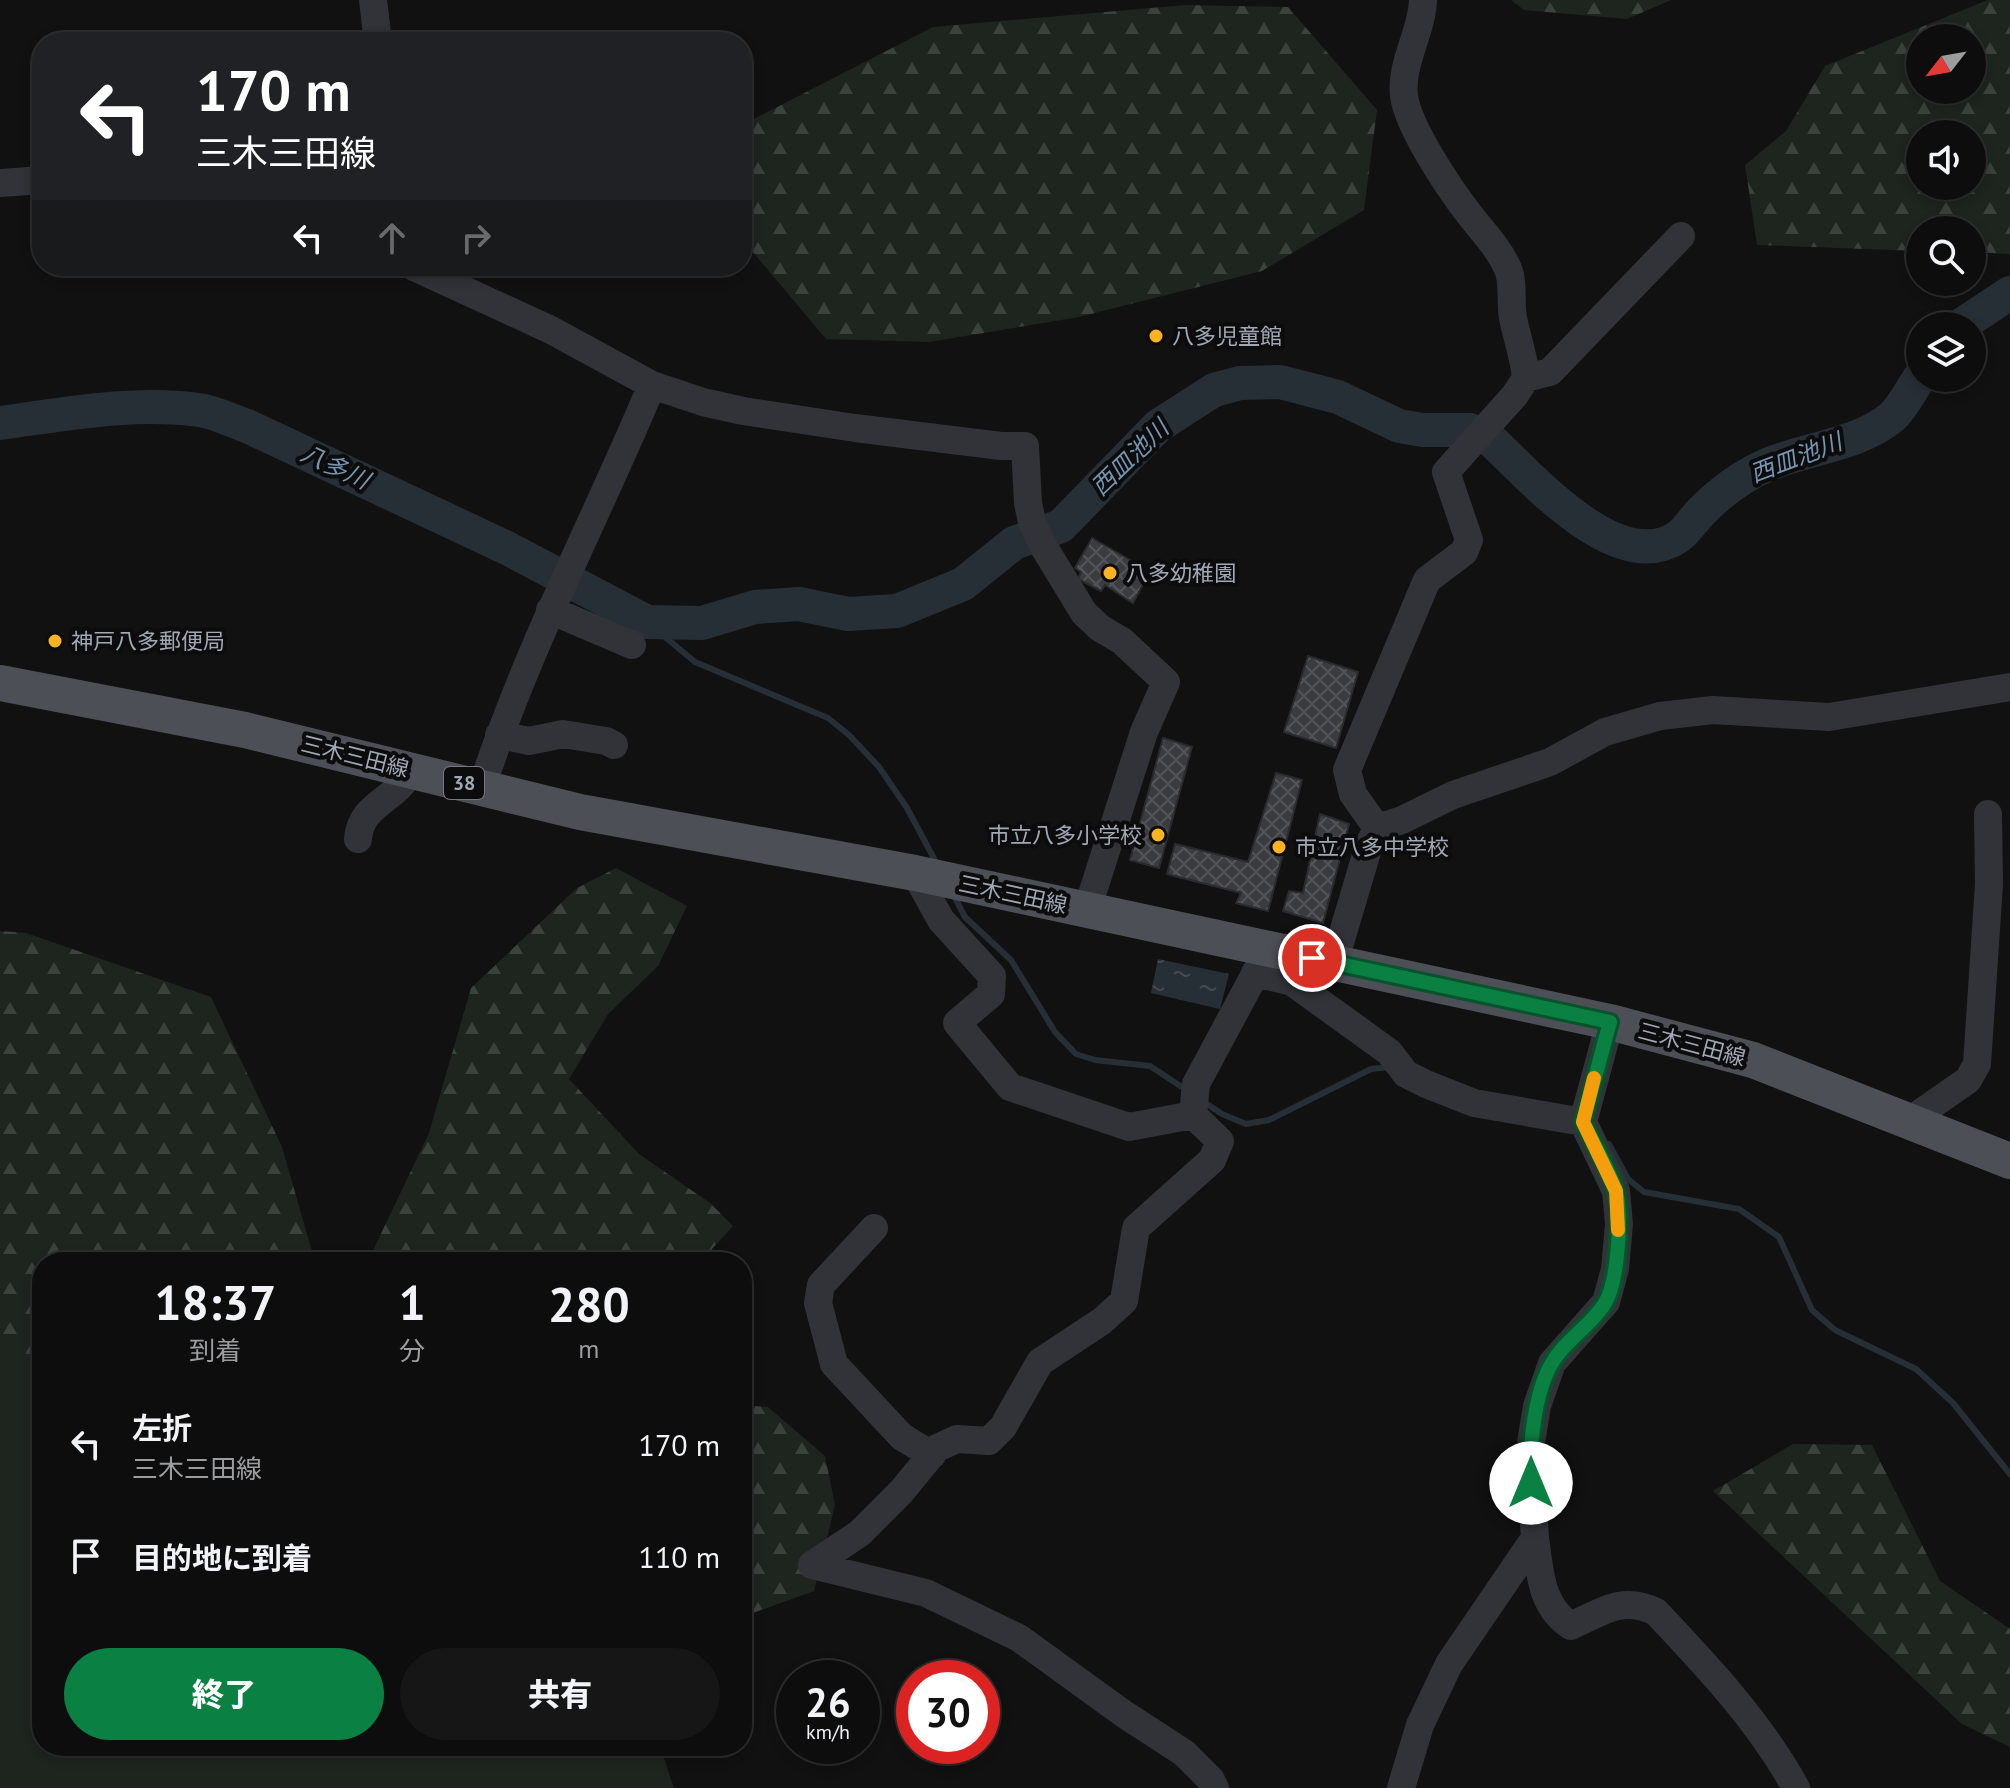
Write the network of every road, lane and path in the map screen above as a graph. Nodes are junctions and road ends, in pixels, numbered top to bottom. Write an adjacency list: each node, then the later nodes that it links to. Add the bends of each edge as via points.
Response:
1 (373, 0): 3 (street)
2 (1423, 0): 8 (street, via 1406,71 1409,115 1509,272)
3 (377, 32)
4 (32, 181): 5 (street)
5 (0, 183)
6 (1681, 236): 8 (street, via 1550,372)
7 (434, 276): 9 (street, via 551,330)
8 (1526, 378): 19 (street, via 1446,472 1469,540 1464,552 1427,580 1347,770 1353,794)
9 (652, 385): 10 (street); 22 (street, via 743,411 1025,446 1028,503 1037,533 1084,613 1166,682 1144,732)
10 (552, 604): 11 (street); 14 (street)
11 (632, 645)
12 (0, 683): 16 (main road, 三木三田線 / 38, via 245,730)
13 (2010, 687): 19 (street, via 1829,717 1713,710 1660,716 1605,732 1550,762)
14 (499, 735): 15 (street, via 529,741 563,734); 17 (street)
15 (614, 745)
16 (411, 770): 17 (main road, 三木三田線 / 38); 20 (street, via 404,785 366,813)
17 (482, 787): 21 (main road, 三木三田線 / 38, via 580,812)
18 (1988, 814): 27 (street, via 1989,884 1977,1064 1968,1080)
19 (1377, 828): 24 (street)
20 (358, 839)
21 (932, 877): 22 (main road, 三木三田線 / 38); 26 (street, via 941,920 992,976 991,994 957,1023 1010,1087 1129,1127)
22 (1087, 910): 23 (main road, 三木三田線 / 38)
23 (1262, 960): 24 (main road, 三木三田線 / 38); 26 (street, via 1196,1084); 28 (street, via 1389,1052 1406,1074 1474,1103)
24 (1334, 963): 25 (main road, 三木三田線 / 38)
25 (1610, 1022): 27 (main road, 三木三田線 / 38, via 1753,1060); 28 (street)
26 (1193, 1115): 31 (street, via 1220,1141 1212,1160 1136,1228 1124,1301 1040,1362 1003,1427 989,1441 957,1439)
27 (1909, 1121): 29 (main road, 三木三田線 / 38)
28 (1583, 1122): 32 (street, via 1616,1191 1615,1269 1606,1302 1552,1363 1537,1406 1529,1455)
29 (2010, 1161)
30 (874, 1228): 31 (street, via 821,1285 818,1303 834,1364 902,1437)
31 (932, 1455): 33 (street, via 860,1533 812,1565 926,1593 1019,1638 1184,1753)
32 (1535, 1538): 34 (street, via 1449,1664 1420,1725); 35 (street, via 1548,1603 1560,1619 1571,1626 1618,1604 1642,1604 1656,1612 1739,1704)
33 (1215, 1788)
34 (1401, 1788)
35 (1796, 1788)

